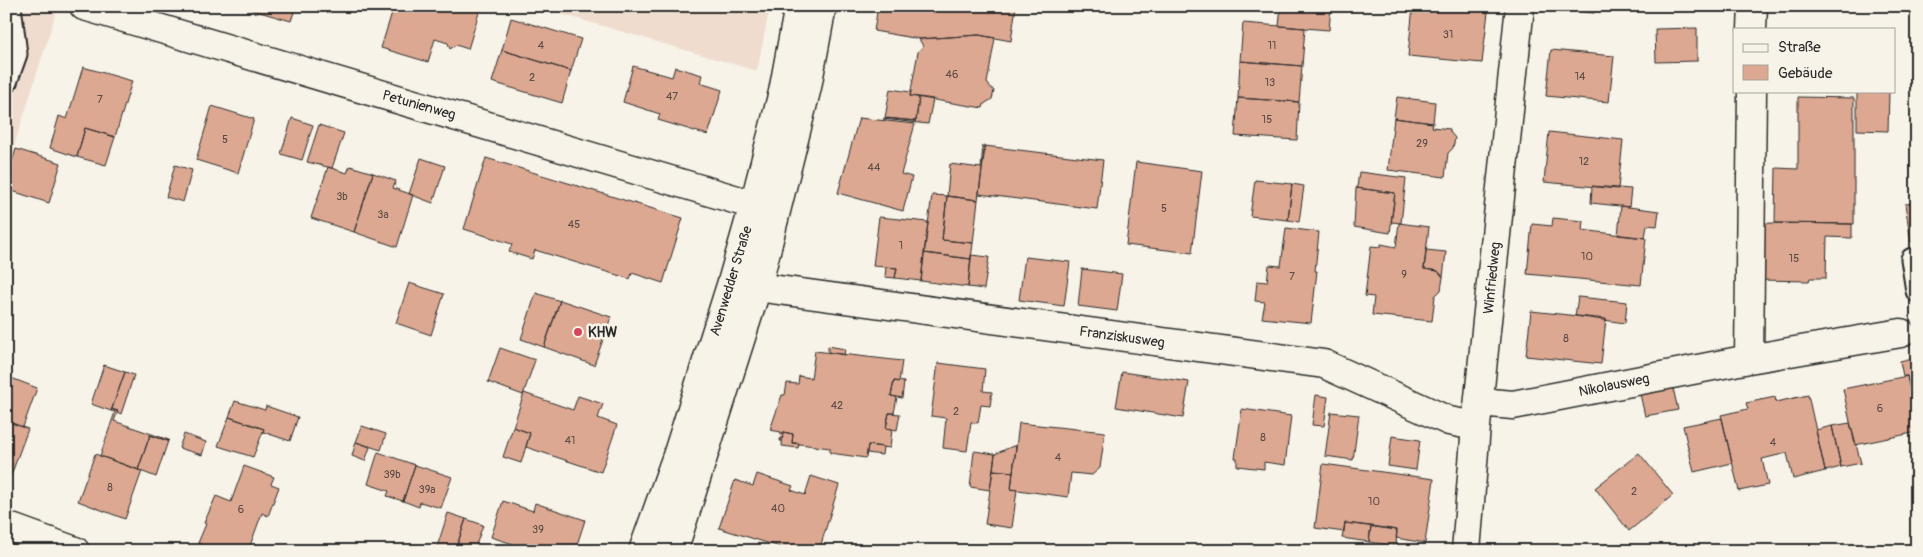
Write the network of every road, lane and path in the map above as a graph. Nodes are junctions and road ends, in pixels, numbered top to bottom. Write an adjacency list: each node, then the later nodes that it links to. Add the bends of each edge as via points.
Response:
1 (10, 6): 8 (lane, via 16,54)
2 (84, 6): 10 (street, Petunienweg)
3 (799, 6): 10 (street, Avenwedder Straße, via 783,92)
4 (822, 6): 12 (street, Avenwedder Straße, via 807,88)
5 (1520, 6): 16 (street, Winfriedweg)
6 (1752, 6): 7 (street)
7 (1752, 28)
8 (6, 82)
9 (1752, 92): 15 (street)
10 (754, 205): 19 (street, Avenwedder Straße, via 678,453)
11 (1912, 259): 13 (lane)
12 (757, 287): 16 (street, Franziskusweg, via 1324,364 1448,421); 20 (street, Avenwedder Straße)
13 (1917, 291)
14 (1901, 333): 15 (street, Nikolausweg)
15 (1749, 359): 16 (street, Nikolausweg)
16 (1478, 414): 21 (street, Winfriedweg)
17 (6, 526): 18 (street)
18 (75, 551)
19 (643, 551)
20 (673, 551)
21 (1466, 551)

